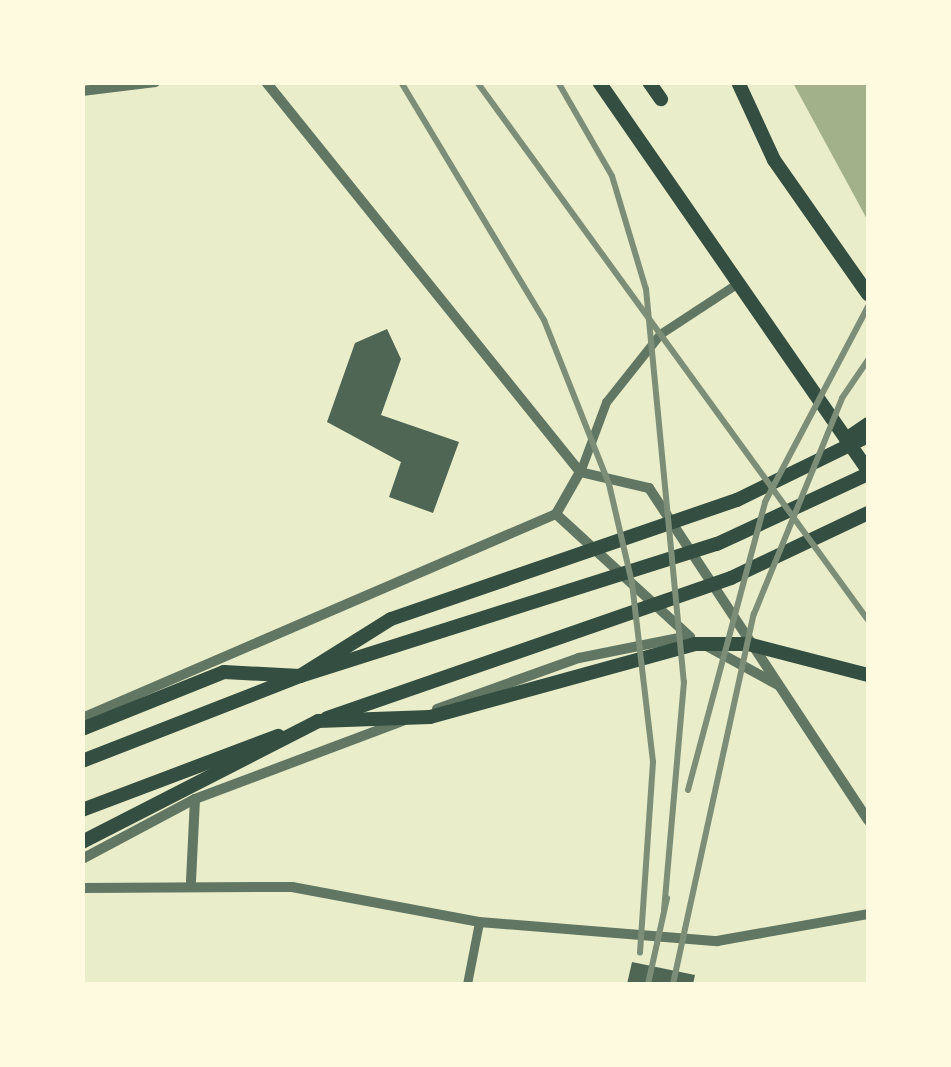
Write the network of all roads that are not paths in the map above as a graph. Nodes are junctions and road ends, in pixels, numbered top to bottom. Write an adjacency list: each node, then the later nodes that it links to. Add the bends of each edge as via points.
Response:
1 (155, 82): 6 (street)
2 (266, 82): 13 (street)
3 (599, 82): 8 (main road)
4 (648, 82): 7 (main road)
5 (738, 82): 9 (main road, via 774,160)
6 (82, 91)
7 (660, 99)
8 (738, 284): 12 (main road); 13 (street, via 660,334 606,402)
9 (868, 294)
10 (868, 424): 12 (main road)
11 (868, 436): 19 (main road, via 738,500 391,618)
12 (846, 439): 14 (main road)
13 (580, 472): 16 (street); 20 (street, via 649,488)
14 (868, 472): 19 (main road, via 717,544 544,605)
15 (868, 513): 22 (main road, via 620,618)
16 (556, 514): 17 (street); 21 (street)
17 (688, 636): 20 (street); 25 (street, via 579,658)
18 (868, 675): 22 (main road, via 748,644 695,644 430,716)
19 (300, 676): 23 (main road, via 224,672); 24 (main road)
20 (778, 685): 27 (street)
21 (82, 718)
22 (318, 721): 26 (main road); 28 (main road)
23 (82, 728)
24 (82, 761)
25 (195, 799): 29 (street); 30 (street)
26 (82, 810)
27 (868, 820)
28 (82, 842)
29 (82, 858)
30 (191, 881): 31 (street); 33 (street, via 292,887)
31 (82, 888)
32 (868, 914): 33 (street, via 717,941)
33 (479, 922): 34 (street)
34 (467, 984)

